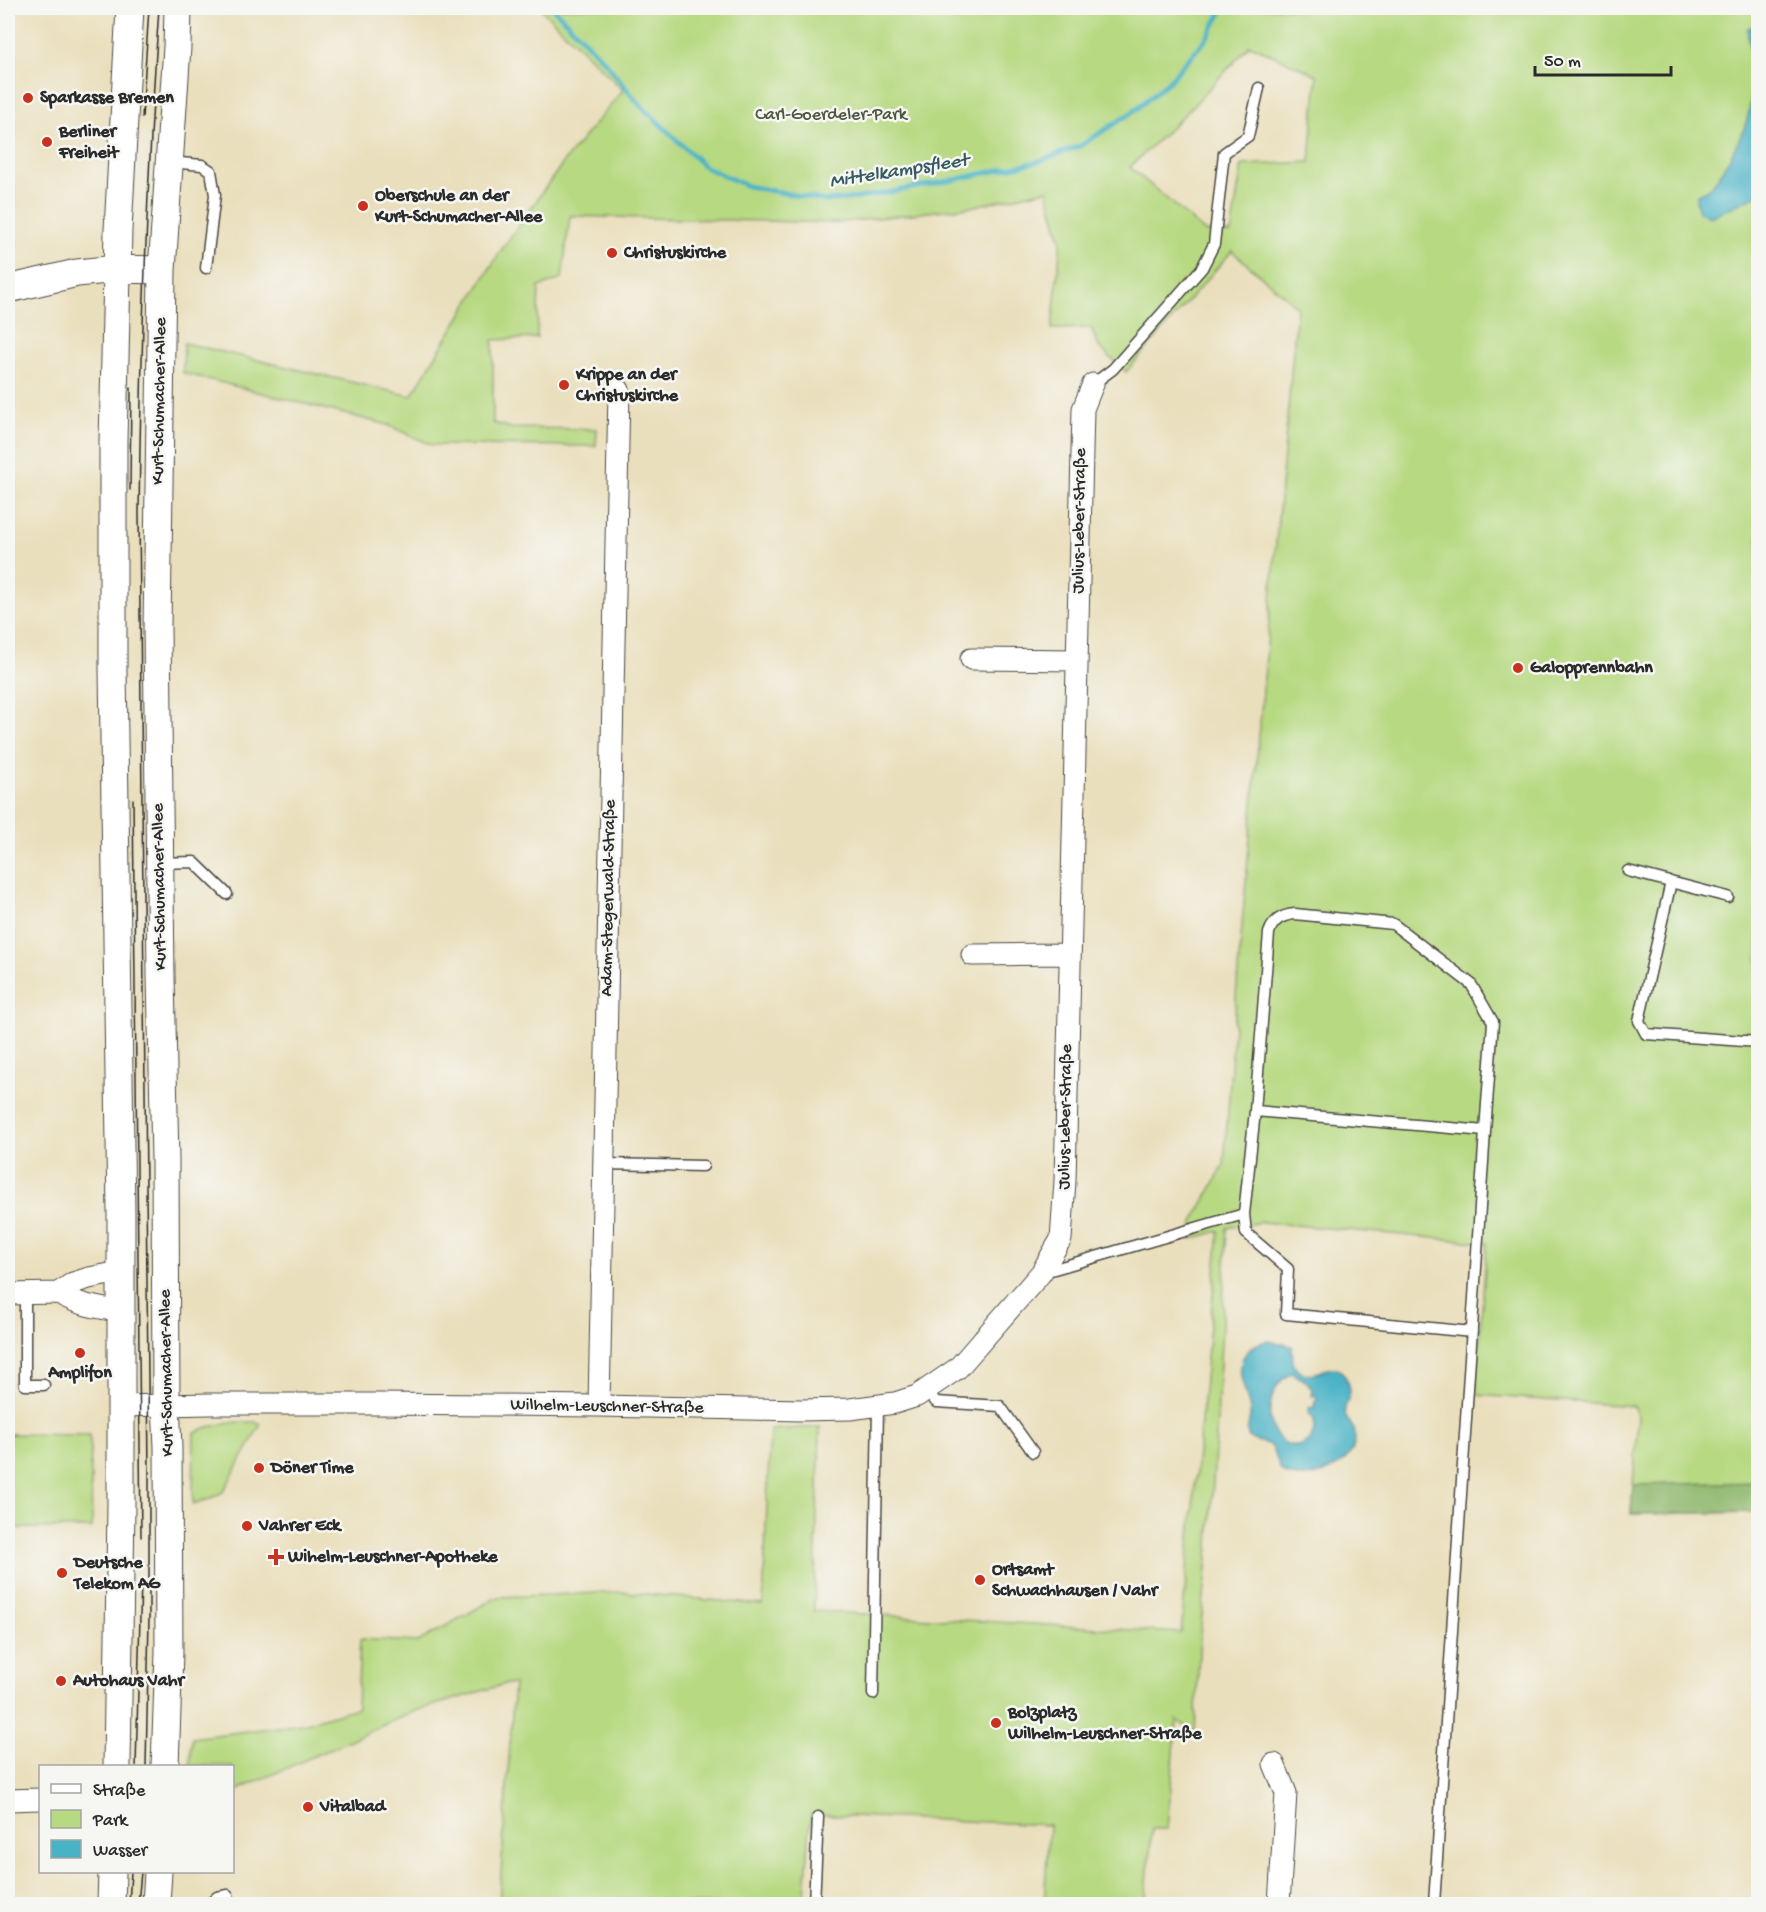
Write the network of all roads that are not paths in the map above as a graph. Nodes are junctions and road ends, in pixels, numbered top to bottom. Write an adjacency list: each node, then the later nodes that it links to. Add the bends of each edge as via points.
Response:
1 (130, 8): 6 (street)
2 (178, 8): 4 (street, Kurt-Schumacher-Allee)
3 (1259, 88): 9 (lane, via 1248,136 1224,153 1214,244 1202,268 1113,369)
4 (170, 162): 5 (lane, via 202,165 211,171 215,195); 7 (street, Kurt-Schumacher-Allee)
5 (206, 268)
6 (117, 269): 7 (street); 8 (street, via 77,273); 26 (street, via 113,669)
7 (162, 270): 13 (street, Kurt-Schumacher-Allee, via 156,630)
8 (8, 289)
9 (1093, 384): 12 (street, Julius-Leber-Straße, via 1083,409)
10 (619, 390): 23 (street, Adam-Stegerwald-Straße)
11 (971, 659): 12 (street)
12 (1077, 660): 18 (street, Julius-Leber-Straße)
13 (159, 863): 16 (lane, via 194,862); 34 (street, Kurt-Schumacher-Allee)
14 (1628, 871): 15 (lane)
15 (1671, 882): 17 (lane); 20 (lane, via 1639,1021 1646,1034)
16 (227, 894)
17 (1728, 897)
18 (1069, 954): 19 (street); 27 (street, Julius-Leber-Straße, via 1061,1239)
19 (972, 955)
20 (1758, 1042)
21 (1255, 1111): 22 (lane); 22 (lane, via 1269,933 1278,918 1295,914 1393,924 1471,984 1493,1022); 25 (lane)
22 (1485, 1131): 31 (lane)
23 (603, 1164): 24 (lane); 36 (street, Adam-Stegerwald-Straße)
24 (703, 1166)
25 (1244, 1214): 27 (lane); 31 (lane, via 1246,1233 1288,1269 1286,1314)
26 (120, 1272): 28 (street, via 89,1278); 30 (street)
27 (1041, 1273): 33 (street, Wilhelm-Leuschner-Straße, via 958,1368)
28 (58, 1293): 29 (street); 30 (street, via 81,1305)
29 (16, 1294): 32 (lane, via 26,1385)
30 (120, 1311): 35 (street)
31 (1472, 1332): 54 (lane)
32 (44, 1385)
33 (927, 1391): 37 (street, Wilhelm-Leuschner-Straße); 38 (lane, via 936,1402 1000,1406)
34 (166, 1404): 35 (street, Wilhelm-Leuschner-Straße); 36 (street, Wilhelm-Leuschner-Straße); 42 (street, Kurt-Schumacher-Allee, via 169,1652)
35 (120, 1406): 41 (street)
36 (598, 1406): 37 (street, Wilhelm-Leuschner-Straße, via 800,1410)
37 (878, 1407): 39 (lane)
38 (1033, 1452)
39 (873, 1694)
40 (1274, 1764): 53 (street, via 1286,1793)
41 (117, 1765)
42 (165, 1765)
43 (39, 1799): 44 (street)
44 (8, 1800)
45 (818, 1818): 52 (lane)
46 (112, 1873): 49 (street)
47 (158, 1873): 50 (street)
48 (228, 1895): 51 (lane, via 217,1897)
49 (111, 1905)
50 (156, 1905)
51 (210, 1905)
52 (814, 1905)
53 (1279, 1905)
54 (1434, 1905)

